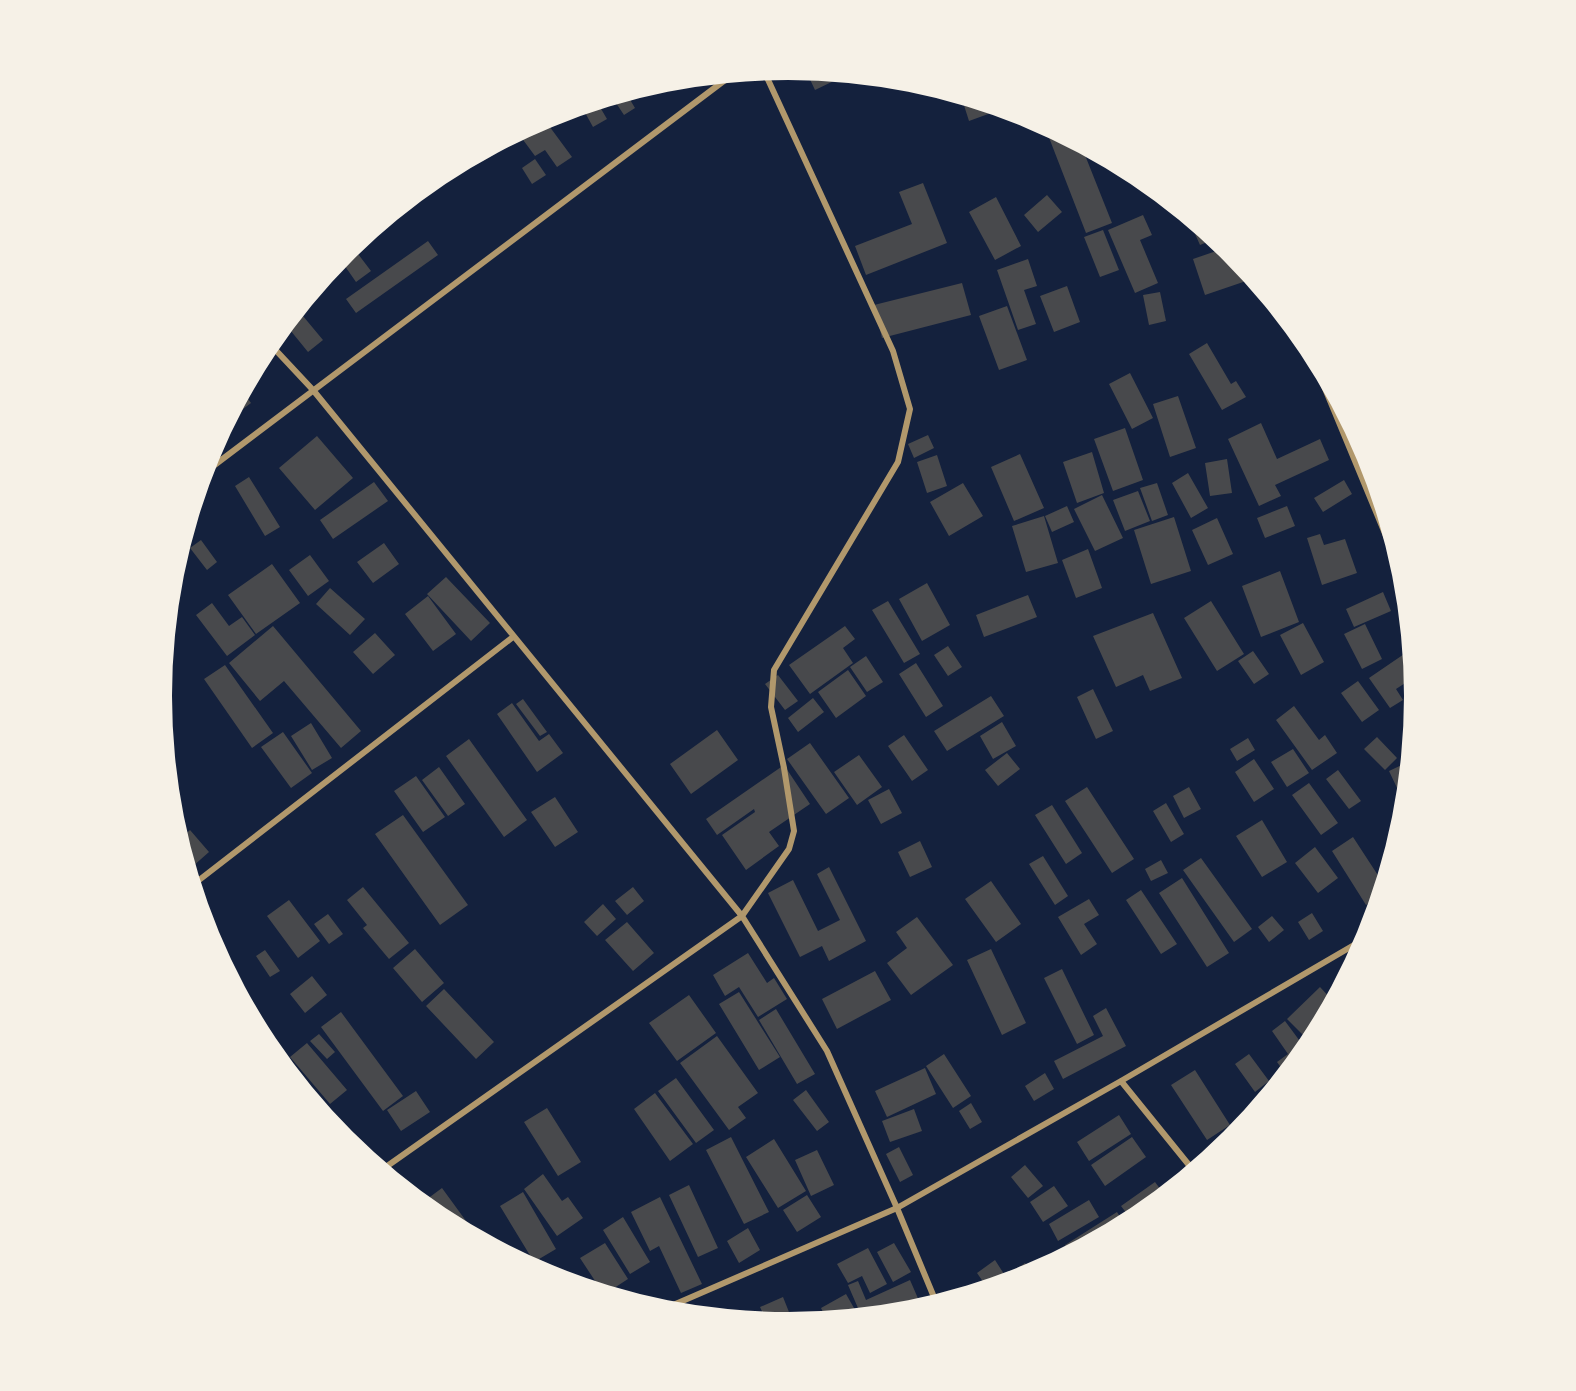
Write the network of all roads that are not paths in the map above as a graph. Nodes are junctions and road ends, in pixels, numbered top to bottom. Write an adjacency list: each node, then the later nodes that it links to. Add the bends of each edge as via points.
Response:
1 (768, 80): 10 (street, via 893,351 910,408 898,462 774,670 771,707 794,831 789,849)
2 (720, 84): 4 (street)
3 (277, 352): 4 (street)
4 (313, 390): 6 (street); 8 (street)
5 (1337, 417): 7 (street)
6 (218, 462)
7 (1374, 507)
8 (513, 637): 9 (street); 10 (street)
9 (200, 879)
10 (742, 916): 14 (street); 15 (street, via 827,1052)
11 (1349, 948): 12 (street)
12 (1121, 1081): 13 (street); 15 (street)
13 (1188, 1164)
14 (389, 1165)
15 (897, 1208): 16 (street); 17 (street)
16 (933, 1294)
17 (680, 1302)

